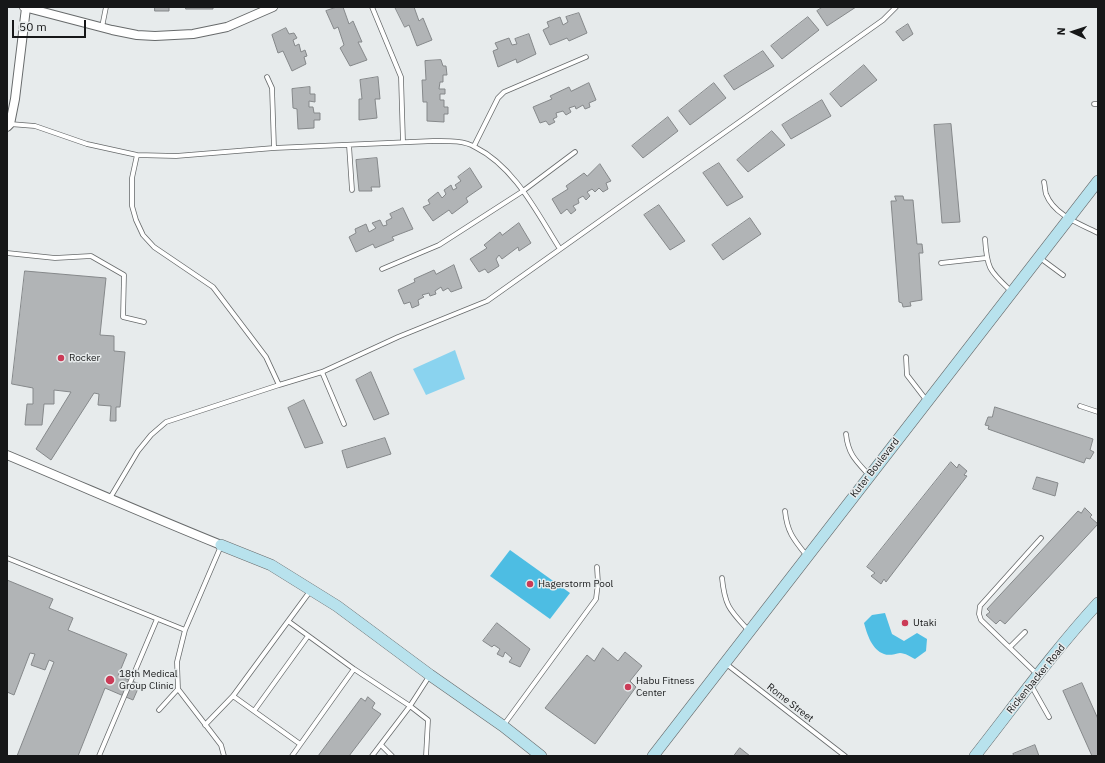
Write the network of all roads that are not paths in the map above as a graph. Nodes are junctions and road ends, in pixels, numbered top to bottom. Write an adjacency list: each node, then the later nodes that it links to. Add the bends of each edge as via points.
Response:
1 (25, 7): 6 (street); 9 (street, via 15,99)
2 (106, 7): 6 (lane)
3 (273, 7): 6 (street, via 227,27 193,34 137,35)
4 (372, 7): 10 (lane, via 401,77)
5 (896, 7): 23 (lane, via 883,20)
6 (102, 27)
7 (586, 57): 12 (lane, via 504,92 498,98)
8 (268, 77): 13 (lane, via 272,88)
9 (8, 126): 15 (lane, via 35,126 88,144)
10 (403, 142): 11 (lane); 12 (lane, via 456,141)
11 (349, 144): 13 (lane); 18 (lane)
12 (474, 146): 19 (lane, via 506,171)
13 (274, 148): 15 (lane, via 176,156)
14 (575, 152): 19 (lane)
15 (137, 155): 34 (lane, via 132,178 132,206 143,235 154,247 213,287 266,357)
16 (1098, 181): 20 (street, Kuter Boulevard)
17 (1044, 182): 20 (lane, via 1046,195)
18 (352, 190)
19 (523, 190): 23 (lane); 28 (lane, via 439,245)
20 (1069, 219): 21 (lane); 25 (street, Kuter Boulevard)
21 (1098, 233)
22 (985, 239): 26 (lane)
23 (560, 249): 33 (lane, via 487,301 398,337)
24 (7, 253): 31 (lane, via 55,258 90,256 124,276 123,317)
25 (1039, 257): 29 (lane); 30 (street, Kuter Boulevard)
26 (986, 258): 27 (lane); 30 (lane, via 994,274)
27 (940, 263)
28 (382, 269)
29 (1063, 275)
30 (1012, 292): 35 (street, Kuter Boulevard)
31 (144, 322)
32 (906, 356): 35 (lane, via 907,375)
33 (322, 372): 34 (lane); 38 (lane)
34 (279, 385): 42 (lane, via 166,422 138,451)
35 (927, 401): 41 (street, Kuter Boulevard)
36 (1080, 406): 37 (lane)
37 (1098, 412)
38 (344, 424)
39 (846, 434): 41 (lane, via 854,459)
40 (7, 455): 42 (street)
41 (870, 476): 46 (street, Kuter Boulevard)
42 (110, 498): 45 (street)
43 (785, 511): 46 (lane, via 789,531)
44 (1041, 538): 58 (lane, via 980,606 980,620)
45 (221, 545): 50 (street, via 272,565); 54 (lane)
46 (807, 557): 55 (street, Kuter Boulevard)
47 (7, 558): 52 (lane)
48 (597, 567): 71 (lane, via 596,599)
49 (722, 578): 55 (lane, via 726,604)
50 (311, 590): 53 (lane); 61 (street, via 337,606)
51 (1098, 604): 62 (street, Rickenbacker Road)
52 (157, 619): 54 (lane); 74 (lane)
53 (288, 621): 57 (lane); 65 (lane)
54 (185, 630): 64 (lane, via 177,662)
55 (749, 631): 59 (street, Kuter Boulevard)
56 (1025, 632): 58 (lane)
57 (308, 636): 60 (lane); 68 (lane)
58 (1010, 647): 62 (lane)
59 (725, 662): 81 (street, Kuter Boulevard); 82 (lane, Rome Street)
60 (354, 669): 66 (lane); 72 (lane)
61 (430, 675): 66 (lane); 71 (street)
62 (1038, 675): 63 (street, Rickenbacker Road)
63 (1030, 685): 69 (lane); 83 (street, Rickenbacker Road)
64 (178, 689): 67 (lane); 70 (lane)
65 (233, 696): 68 (lane); 70 (lane)
66 (410, 706): 73 (lane); 79 (lane, via 428,720)
67 (159, 710)
68 (254, 711): 72 (lane)
69 (1049, 718)
70 (205, 725): 75 (lane, via 221,746)
71 (503, 726): 80 (street)
72 (300, 744): 76 (lane)
73 (381, 745): 77 (lane); 78 (lane)
74 (99, 756)
75 (224, 756)
76 (292, 756)
77 (372, 756)
78 (392, 756)
79 (426, 756)
80 (541, 756)
81 (653, 756)
82 (845, 756)
83 (975, 756)

